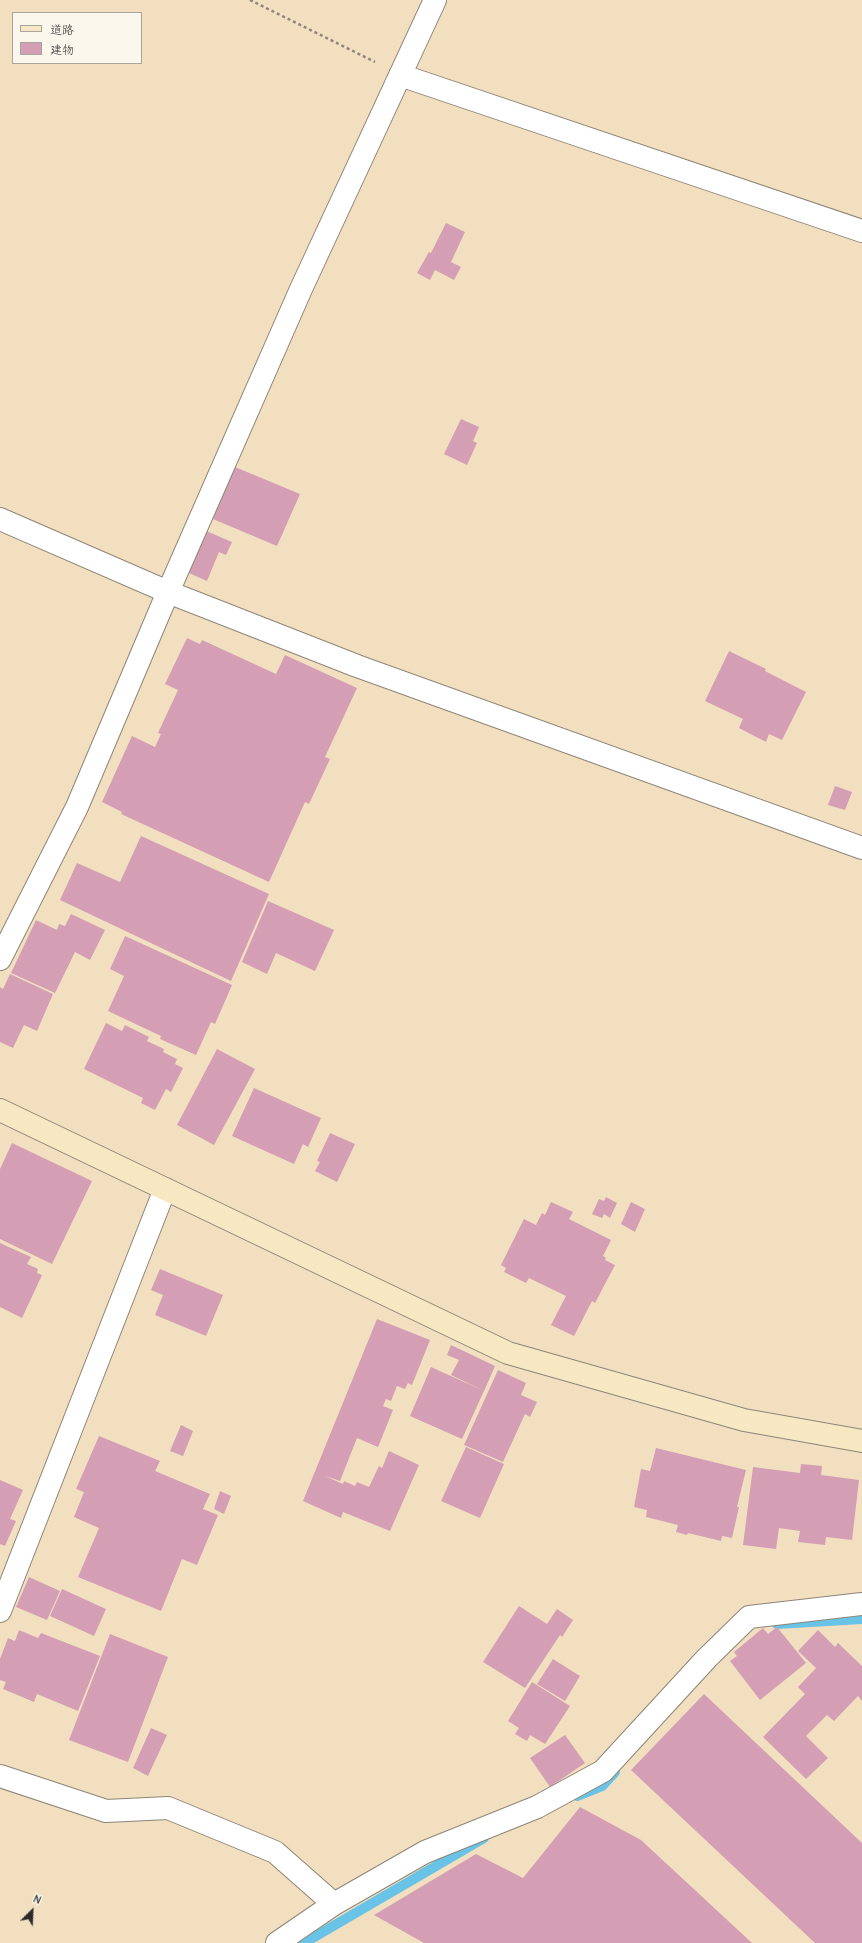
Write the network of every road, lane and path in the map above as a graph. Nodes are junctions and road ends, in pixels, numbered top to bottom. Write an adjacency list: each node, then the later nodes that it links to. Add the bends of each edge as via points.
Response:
1 (250, 0): 3 (path)
2 (435, 0): 3 (street)
3 (400, 75): 4 (street); 6 (street, via 301,289)
4 (862, 230)
5 (0, 519): 6 (street)
6 (168, 592): 7 (street, via 357,666); 8 (street, via 77,807)
7 (862, 848)
8 (0, 959)
9 (0, 1110): 10 (street)
10 (165, 1189): 11 (street, via 508,1353 744,1420); 13 (street)
11 (862, 1440)
12 (862, 1604): 15 (street, via 749,1617 707,1658 603,1771 537,1807 425,1852)
13 (0, 1611)
14 (0, 1776): 15 (street, via 106,1811 168,1808 275,1852)
15 (334, 1904): 16 (street)
16 (277, 1943)

